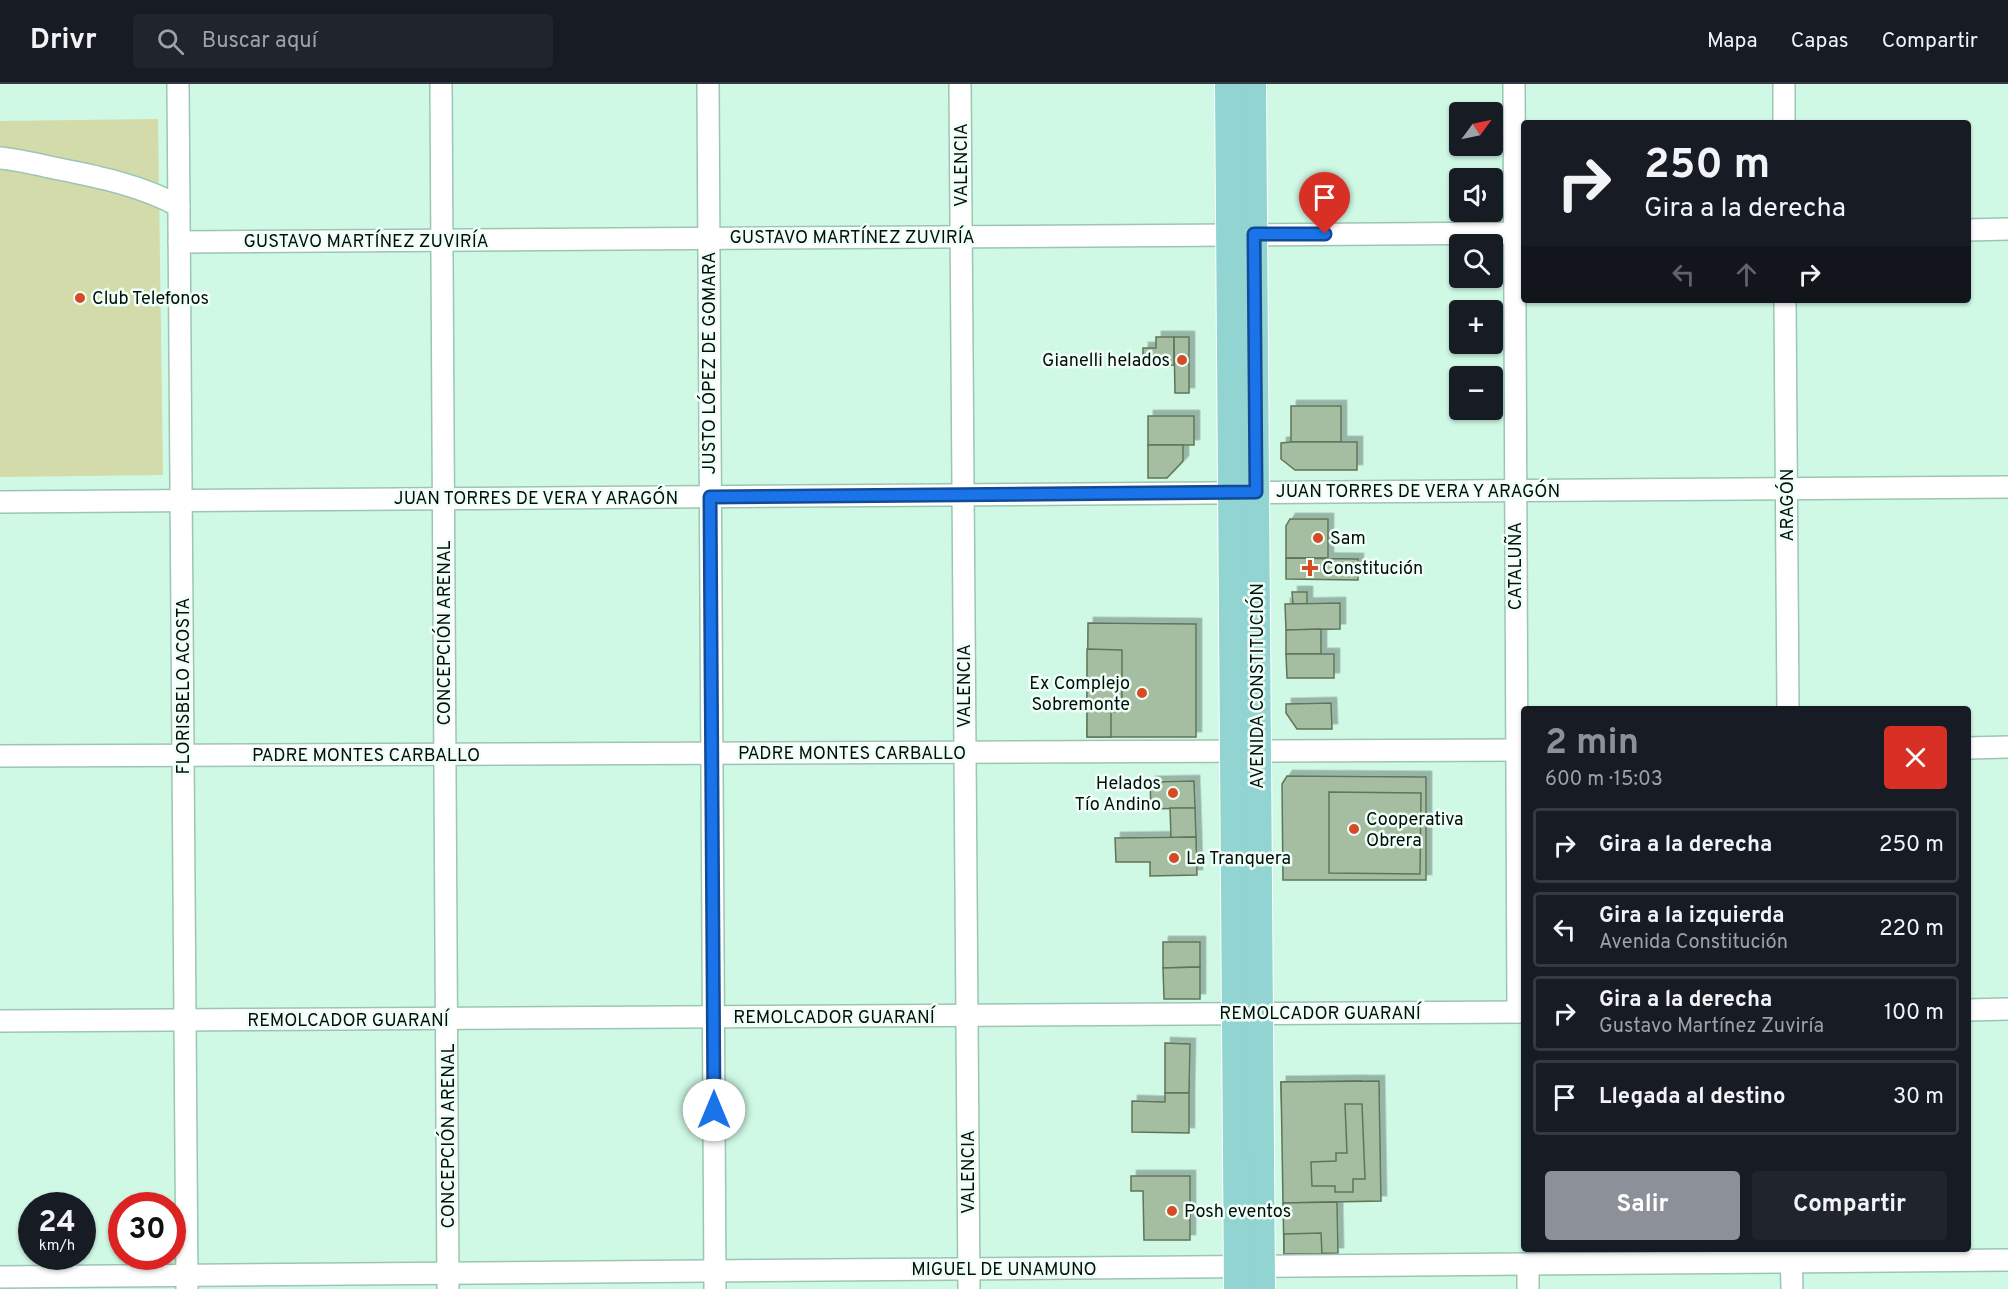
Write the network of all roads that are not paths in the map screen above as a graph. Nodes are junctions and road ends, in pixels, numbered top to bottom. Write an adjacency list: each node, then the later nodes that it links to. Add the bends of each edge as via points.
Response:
1 (178, 84): 11 (street, FLORISBELO ACOSTA)
2 (441, 84): 18 (street, CONCEPCIÓN ARENAL)
3 (708, 84): 17 (street, JUSTO LÓPEZ DE GOMARA)
4 (960, 84): 16 (street, VALENCIA)
5 (1228, 84): 15 (main road, AVENIDA CONSTITUCIÓN)
6 (1253, 84): 15 (main road, AVENIDA CONSTITUCIÓN)
7 (1514, 84): 14 (street, CATALUÑA)
8 (1784, 84): 9 (street)
9 (1784, 120)
10 (0, 158): 11 (street, via 90,175 157,194)
11 (179, 206): 19 (street, FLORISBELO ACOSTA)
12 (2008, 229): 13 (street)
13 (1971, 230)
14 (1519, 233): 15 (street, GUSTAVO MARTÍNEZ ZUVIRÍA); 23 (street, CATALUÑA)
15 (1242, 234): 16 (street, GUSTAVO MARTÍNEZ ZUVIRÍA); 24 (main road, AVENIDA CONSTITUCIÓN); 25 (main road, AVENIDA CONSTITUCIÓN)
16 (961, 236): 17 (street, GUSTAVO MARTÍNEZ ZUVIRÍA); 26 (street, VALENCIA)
17 (708, 238): 18 (street, GUSTAVO MARTÍNEZ ZUVIRÍA); 27 (street, JUSTO LÓPEZ DE GOMARA)
18 (442, 240): 19 (street, GUSTAVO MARTÍNEZ ZUVIRÍA); 28 (street, CONCEPCIÓN ARENAL)
19 (179, 242): 29 (street, FLORISBELO ACOSTA)
20 (1785, 303): 22 (street, ARAGÓN)
21 (2008, 486): 22 (street, JUAN TORRES DE VERA Y ARAGÓN)
22 (1787, 488): 23 (street, JUAN TORRES DE VERA Y ARAGÓN); 31 (street, ARAGÓN)
23 (1515, 490): 25 (street, JUAN TORRES DE VERA Y ARAGÓN); 34 (street, CATALUÑA)
24 (1231, 492): 25 (street, JUAN TORRES DE VERA Y ARAGÓN); 26 (street, JUAN TORRES DE VERA Y ARAGÓN); 35 (main road, AVENIDA CONSTITUCIÓN)
25 (1256, 492): 36 (main road, AVENIDA CONSTITUCIÓN)
26 (963, 495): 27 (street, JUAN TORRES DE VERA Y ARAGÓN); 37 (street, VALENCIA)
27 (710, 497): 28 (street, JUAN TORRES DE VERA Y ARAGÓN); 38 (street, JUSTO LÓPEZ DE GOMARA)
28 (443, 499): 29 (street, JUAN TORRES DE VERA Y ARAGÓN); 39 (street, CONCEPCIÓN ARENAL)
29 (181, 501): 30 (street, JUAN TORRES DE VERA Y ARAGÓN); 41 (street, FLORISBELO ACOSTA)
30 (0, 502)
31 (1788, 706)
32 (2008, 747): 33 (street)
33 (1971, 748)
34 (1520, 750): 36 (street, PADRE MONTES CARBALLO); 44 (street, CATALUÑA)
35 (1233, 751): 36 (street, PADRE MONTES CARBALLO); 37 (street, PADRE MONTES CARBALLO); 45 (main road, AVENIDA CONSTITUCIÓN)
36 (1258, 751): 45 (main road, AVENIDA CONSTITUCIÓN)
37 (965, 752): 38 (street, PADRE MONTES CARBALLO); 46 (street, VALENCIA)
38 (712, 754): 39 (street, PADRE MONTES CARBALLO); 47 (street, JUSTO LÓPEZ DE GOMARA)
39 (445, 755): 41 (street, PADRE MONTES CARBALLO); 48 (street, CONCEPCIÓN ARENAL)
40 (0, 756): 41 (street, PADRE MONTES CARBALLO)
41 (183, 756): 49 (street, FLORISBELO ACOSTA)
42 (1971, 1010): 43 (street)
43 (2008, 1010)
44 (1521, 1012): 45 (street, REMOLCADOR GUARANÍ)
45 (1247, 1014): 46 (street, REMOLCADOR GUARANÍ); 55 (main road, AVENIDA CONSTITUCIÓN); 56 (main road, AVENIDA CONSTITUCIÓN)
46 (967, 1016): 47 (street, REMOLCADOR GUARANÍ); 57 (street, VALENCIA)
47 (714, 1017): 48 (street, REMOLCADOR GUARANÍ); 58 (street, JUSTO LÓPEZ DE GOMARA)
48 (447, 1019): 49 (street, REMOLCADOR GUARANÍ); 59 (street, CONCEPCIÓN ARENAL)
49 (185, 1020): 50 (street, REMOLCADOR GUARANÍ); 60 (street, FLORISBELO ACOSTA)
50 (0, 1021)
51 (1791, 1256): 52 (street, MIGUEL DE UNAMUNO); 53 (street, MIGUEL DE UNAMUNO); 62 (street)
52 (2008, 1260)
53 (1528, 1265): 56 (street, MIGUEL DE UNAMUNO); 61 (street)
54 (0, 1277): 60 (street, MIGUEL DE UNAMUNO)
55 (1237, 1278): 56 (street, MIGUEL DE UNAMUNO); 57 (street, MIGUEL DE UNAMUNO)
56 (1262, 1278)
57 (968, 1279): 58 (street, MIGUEL DE UNAMUNO)
58 (715, 1280): 59 (street, MIGUEL DE UNAMUNO)
59 (448, 1281): 60 (street, MIGUEL DE UNAMUNO)
60 (187, 1282)
61 (1528, 1289)
62 (1792, 1289)

